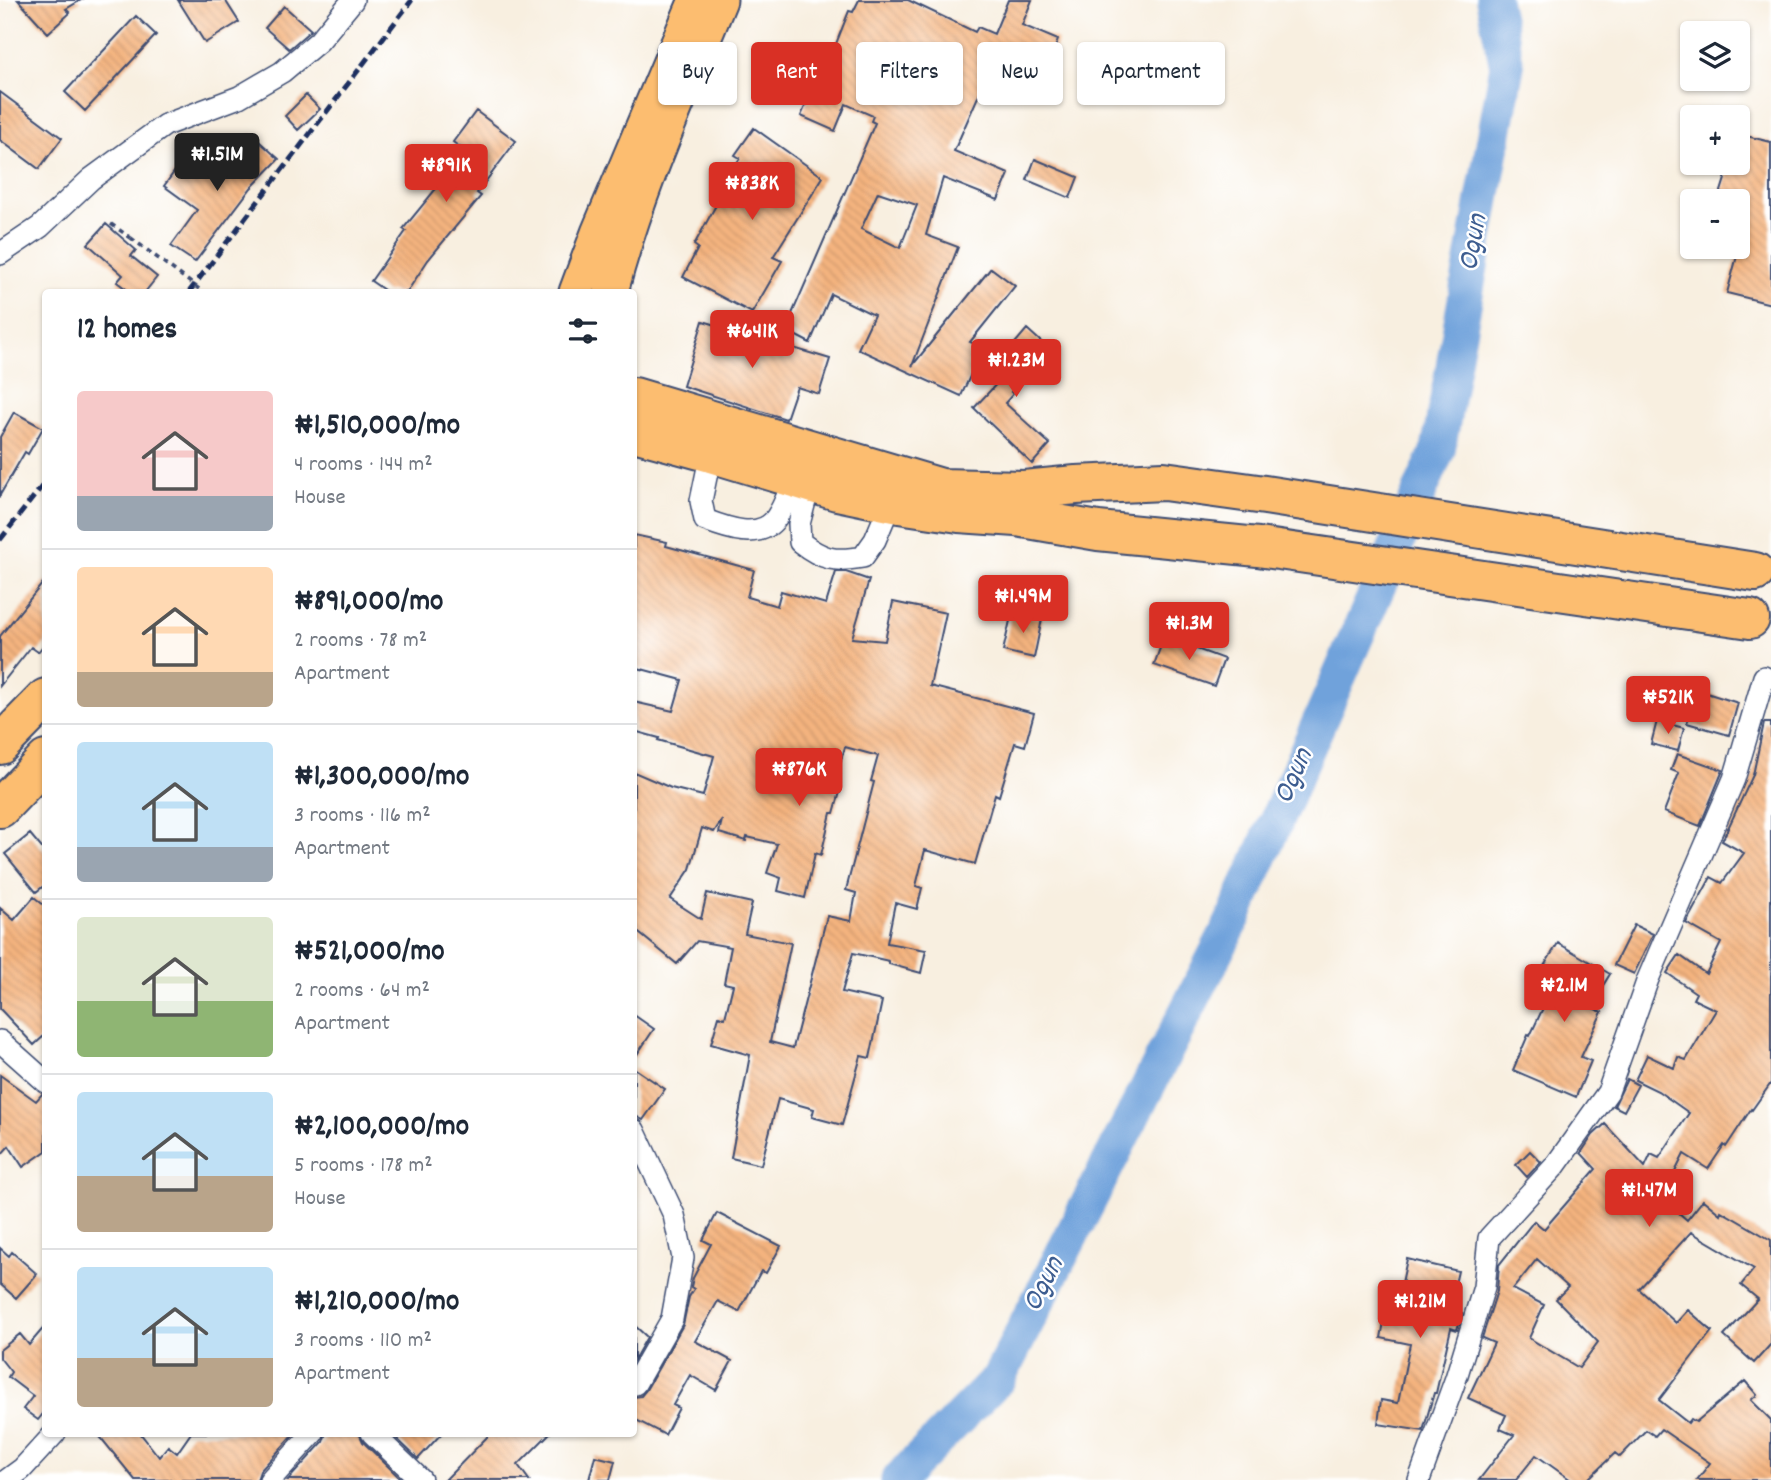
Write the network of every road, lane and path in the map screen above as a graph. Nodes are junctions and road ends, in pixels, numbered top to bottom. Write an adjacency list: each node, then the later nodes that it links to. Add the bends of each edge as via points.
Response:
1 (353, 0): 5 (street, via 319,41 282,72 239,97 165,125)
2 (695, 0): 7 (main road)
3 (720, 0): 8 (main road, via 639,198)
4 (111, 225): 6 (path, bridge)
5 (0, 254)
6 (199, 289)
7 (577, 289)
8 (612, 289)
9 (637, 398): 14 (highway, via 941,488 1024,490 1164,481 1681,560)
10 (637, 433): 11 (highway)
11 (711, 453): 12 (highway); 12 (street, via 701,501 705,520 730,529 756,531 775,520)
12 (802, 480): 13 (highway); 13 (street, via 800,542 814,553 840,561 863,557)
13 (891, 502): 15 (highway, via 1098,531 1258,547 1675,607)
14 (1763, 567): 15 (highway, via 1748,583 1745,595 1745,609)
15 (1760, 628)
16 (1764, 677): 31 (street, via 1734,779 1648,979 1608,1092 1555,1166 1489,1238 1484,1287)
17 (42, 702): 18 (highway)
18 (0, 746)
19 (42, 764): 20 (highway)
20 (0, 808)
21 (0, 1041): 22 (street)
22 (42, 1078)
23 (637, 1136): 24 (street, via 674,1215 683,1258 672,1319)
24 (637, 1380)
25 (51, 1437): 28 (street)
26 (309, 1437): 29 (street)
27 (376, 1437): 30 (street)
28 (7, 1480)
29 (270, 1480)
30 (421, 1480)
31 (1419, 1480)

